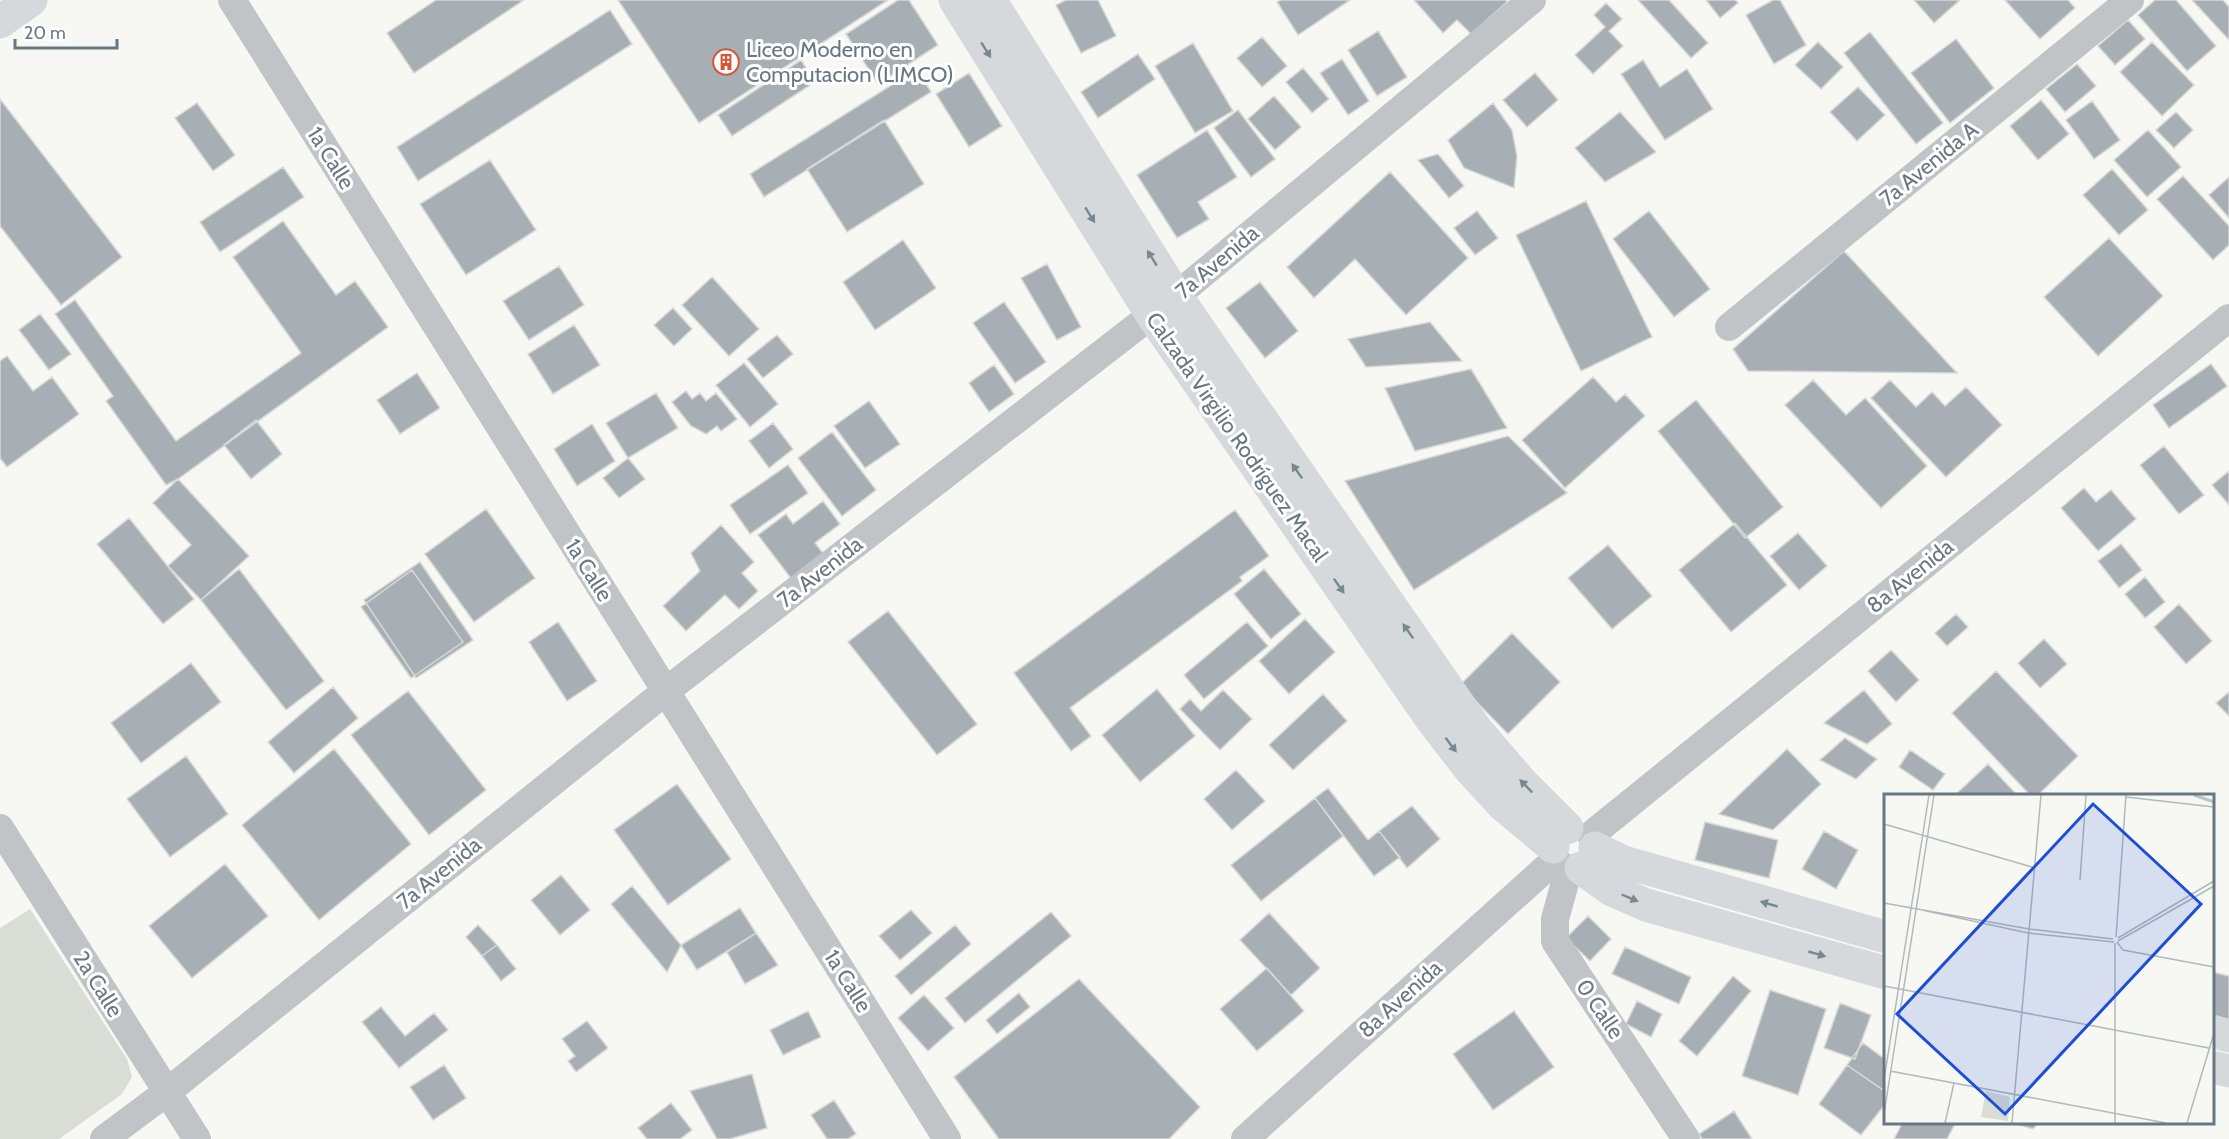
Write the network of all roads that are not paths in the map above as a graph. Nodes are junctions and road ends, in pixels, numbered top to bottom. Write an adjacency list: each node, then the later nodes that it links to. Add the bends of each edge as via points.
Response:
1 (31, 0): 7 (street)
2 (232, 0): 11 (street, 1a Calle)
3 (955, 0): 8 (street, Calzada Virgilio Rodríguez Macal, one-way to 8)
4 (990, 0): 8 (street, Calzada Virgilio Rodríguez Macal, one-way to 4)
5 (1532, 0): 8 (street, 7a Avenida)
6 (2130, 0): 10 (street, 7a Avenida A)
7 (0, 22)
8 (1164, 306): 11 (street, 7a Avenida); 13 (street, Calzada Virgilio Rodríguez Macal, via 1475,728)
9 (2229, 318): 13 (street, 8a Avenida)
10 (1729, 327)
11 (666, 691): 20 (street, 7a Avenida); 23 (street, 1a Calle)
12 (0, 828): 20 (street, 2a Calle)
13 (1573, 850): 14 (street, Calzada Virgilio Rodríguez Macal, one-way to 13); 15 (street, Calzada Virgilio Rodríguez Macal, one-way to 15, via 1612,890 1646,905); 24 (street, 8a Avenida); 25 (street, 0 Calle, via 1555,919 1555,941)
14 (1884, 936)
15 (1884, 972)
16 (2214, 1032): 17 (street)
17 (2229, 1036)
18 (2214, 1067): 19 (street)
19 (2229, 1071)
20 (167, 1092): 21 (street, 7a Avenida); 22 (street, 2a Calle)
21 (104, 1139)
22 (196, 1139)
23 (947, 1139)
24 (1245, 1139)
25 (1686, 1139)

